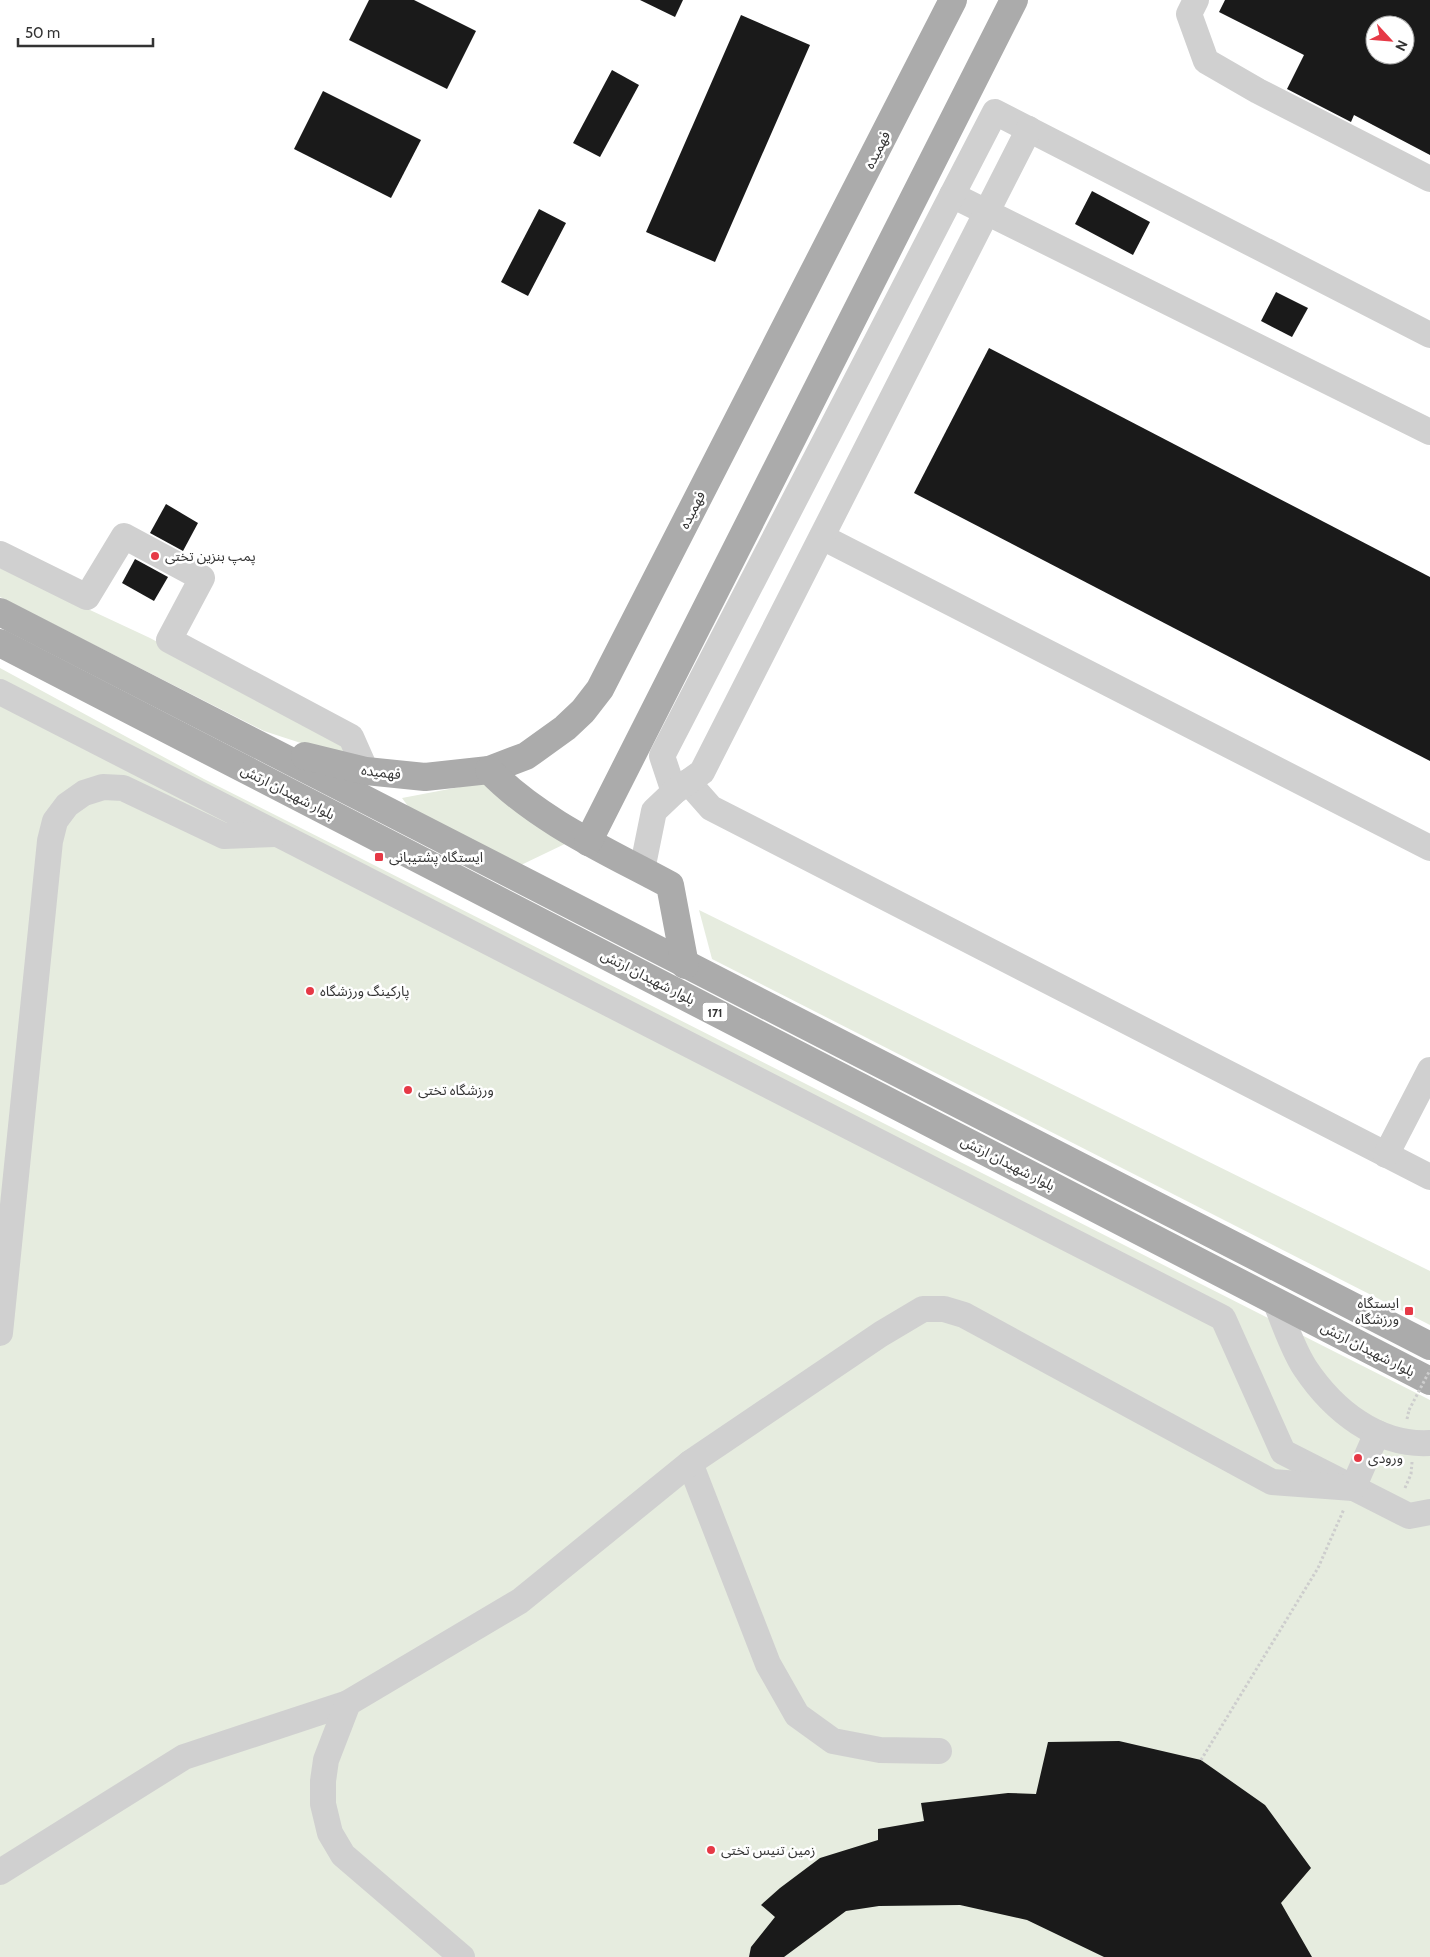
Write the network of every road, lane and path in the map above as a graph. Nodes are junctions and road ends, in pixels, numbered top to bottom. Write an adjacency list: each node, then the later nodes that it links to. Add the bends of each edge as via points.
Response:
1 (954, 0): 16 (main road, فهمیده, via 600,690 583,711 557,734 526,756)
2 (1014, 0): 20 (main road)
3 (1196, 0): 5 (street, via 1189,14 1206,61 1258,92)
4 (1029, 129): 6 (street, via 995,112); 7 (street); 8 (street)
5 (1430, 179)
6 (952, 195): 7 (street); 18 (street, via 662,756)
7 (988, 210): 9 (street); 10 (street)
8 (1430, 335)
9 (1430, 432)
10 (822, 537): 18 (street, via 702,772); 21 (street)
11 (0, 554): 17 (street, via 87,597 124,536 202,578 169,640 351,737)
12 (0, 612): 15 (main road, بلوار شهیدان ارتش / 171)
13 (0, 643): 27 (main road, بلوار شهیدان ارتش / 171)
14 (0, 692): 19 (street)
15 (260, 746): 17 (main road, فهمیده); 23 (main road, بلوار شهیدان ارتش / 171)
16 (490, 770): 17 (main road, فهمیده, via 425,777); 20 (main road, via 506,788)
17 (366, 771)
18 (681, 787): 22 (street, via 654,811); 25 (street, via 711,808)
19 (276, 834): 28 (street, via 224,836 123,788 103,787 84,793 67,805 55,821 50,841); 36 (street, via 1223,1318 1284,1452)
20 (588, 842): 22 (main road)
21 (1430, 848)
22 (642, 870): 23 (main road, via 670,885)
23 (685, 965): 29 (main road, بلوار شهیدان ارتش / 171)
24 (1430, 1070): 25 (street)
25 (1386, 1155): 26 (street)
26 (1430, 1177)
27 (1275, 1301): 31 (main road, بلوار شهیدان ارتش / 171); 33 (street, via 1304,1367 1339,1410)
28 (0, 1333)
29 (1430, 1346)
30 (1430, 1370): 32 (path, bridge)
31 (1430, 1380)
32 (1409, 1410)
33 (1377, 1433): 34 (street, via 1410,1444); 36 (street)
34 (1430, 1443)
35 (690, 1463): 36 (street, via 881,1334 923,1309 944,1309 964,1314 1272,1482); 38 (street, via 520,1601); 39 (street, via 768,1664 797,1715 832,1741 880,1750)
36 (1353, 1488): 37 (street, via 1409,1516); 40 (path, via 1318,1568)
37 (1430, 1512)
38 (348, 1703): 41 (street, via 184,1756); 42 (street, via 326,1760 323,1781 323,1804 330,1833 343,1855)
39 (939, 1751)
40 (1201, 1760)
41 (0, 1872)
42 (462, 1957)

